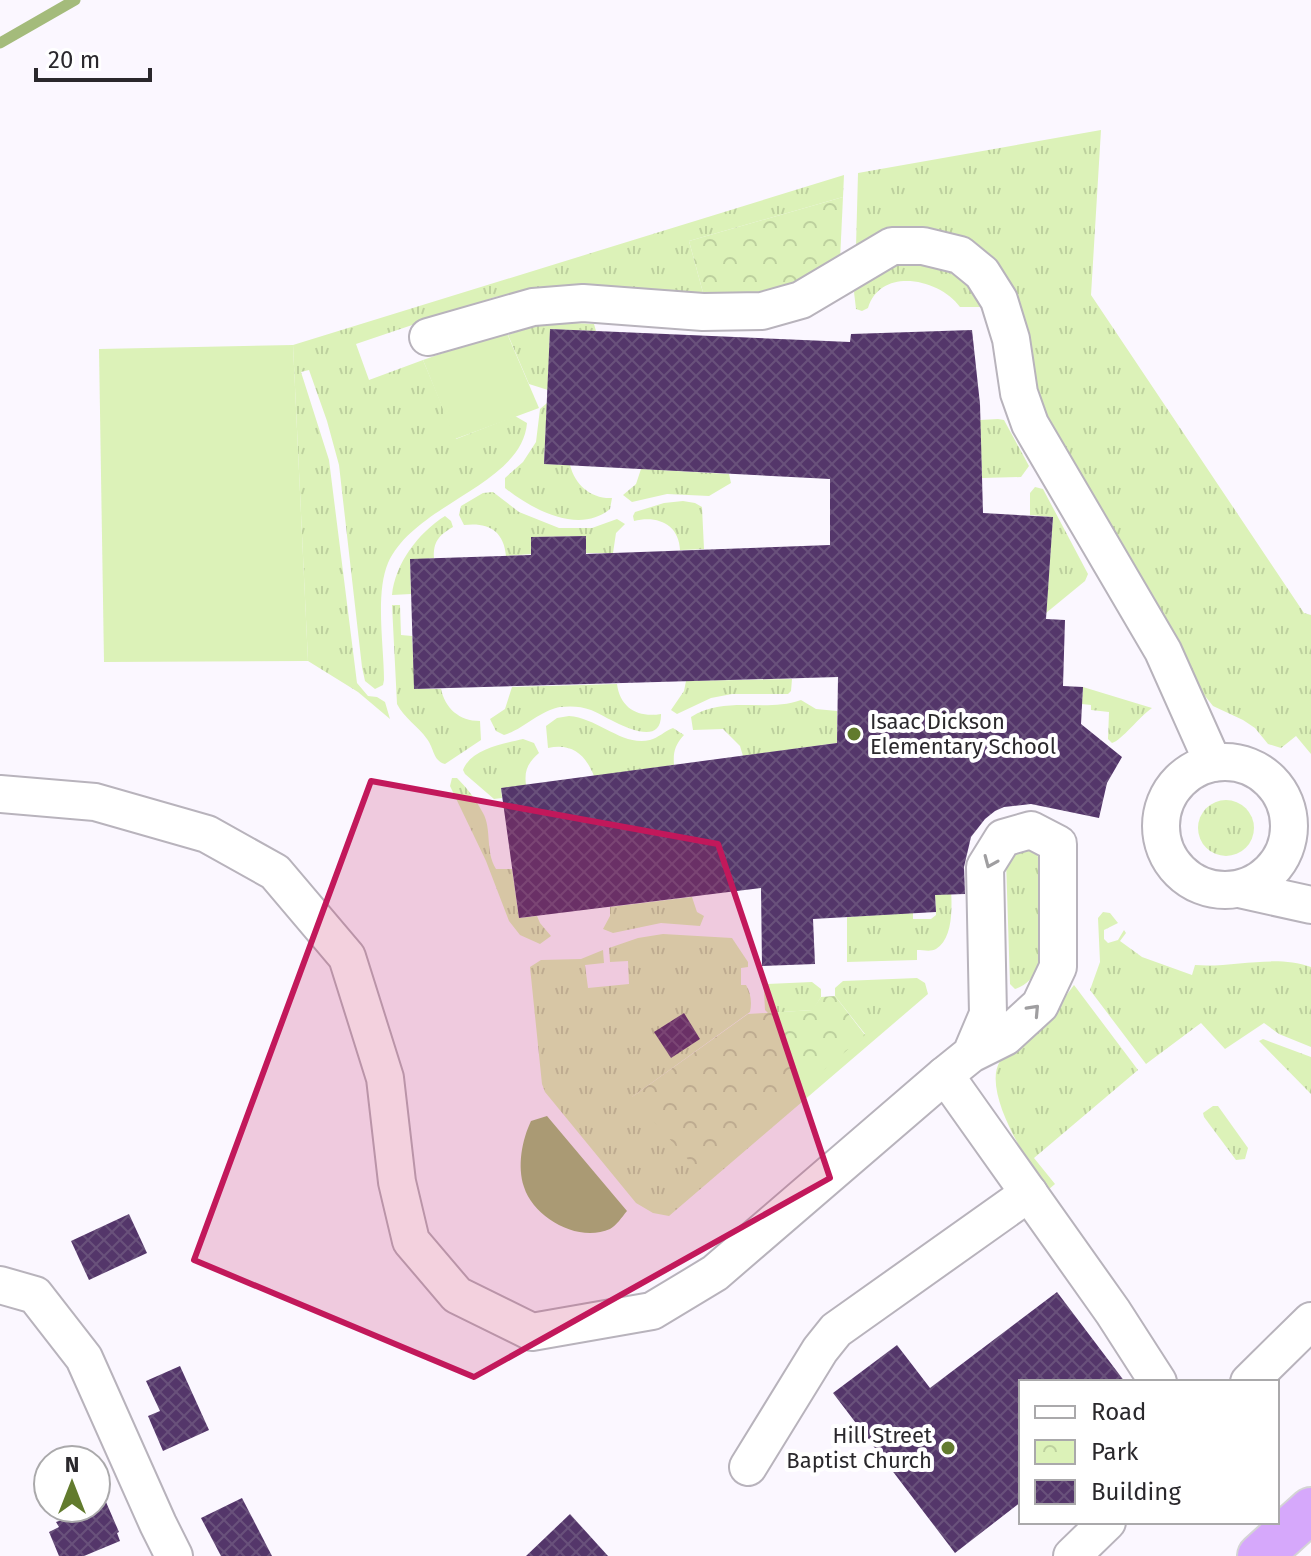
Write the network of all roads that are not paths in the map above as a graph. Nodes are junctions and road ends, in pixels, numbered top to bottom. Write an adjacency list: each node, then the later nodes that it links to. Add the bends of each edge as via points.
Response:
1 (428, 337): 2 (street, via 533,307 583,303 762,311 801,300 892,246 923,246 960,255 982,273 999,300 1030,424 1163,651)
2 (1213, 763): 4 (street, via 1256,770 1273,784); 5 (street, via 1177,783 1166,800 1162,839 1181,874 1217,890)
3 (0, 794): 7 (street, via 95,802 207,834 275,872 347,957 385,1078 397,1182 411,1241 457,1295 532,1332 652,1311 715,1273)
4 (1300, 837): 5 (street, via 1286,846 1276,866 1259,881)
5 (1239, 889): 6 (street)
6 (1311, 905)
7 (958, 1065): 7 (street, one-way to 7, via 1005,1037 1040,1005 1058,967 1058,844 1031,830 1003,838 985,867 988,1014); 8 (street)
8 (1029, 1193): 11 (street); 13 (street, via 836,1330)
9 (0, 1285): 16 (street, via 35,1295 84,1358)
10 (1311, 1321): 12 (street)
11 (1157, 1380)
12 (1251, 1380)
13 (748, 1467)
14 (1311, 1510): 18 (highway)
15 (1105, 1524): 17 (street)
16 (174, 1556)
17 (1072, 1556)
18 (1260, 1556)

